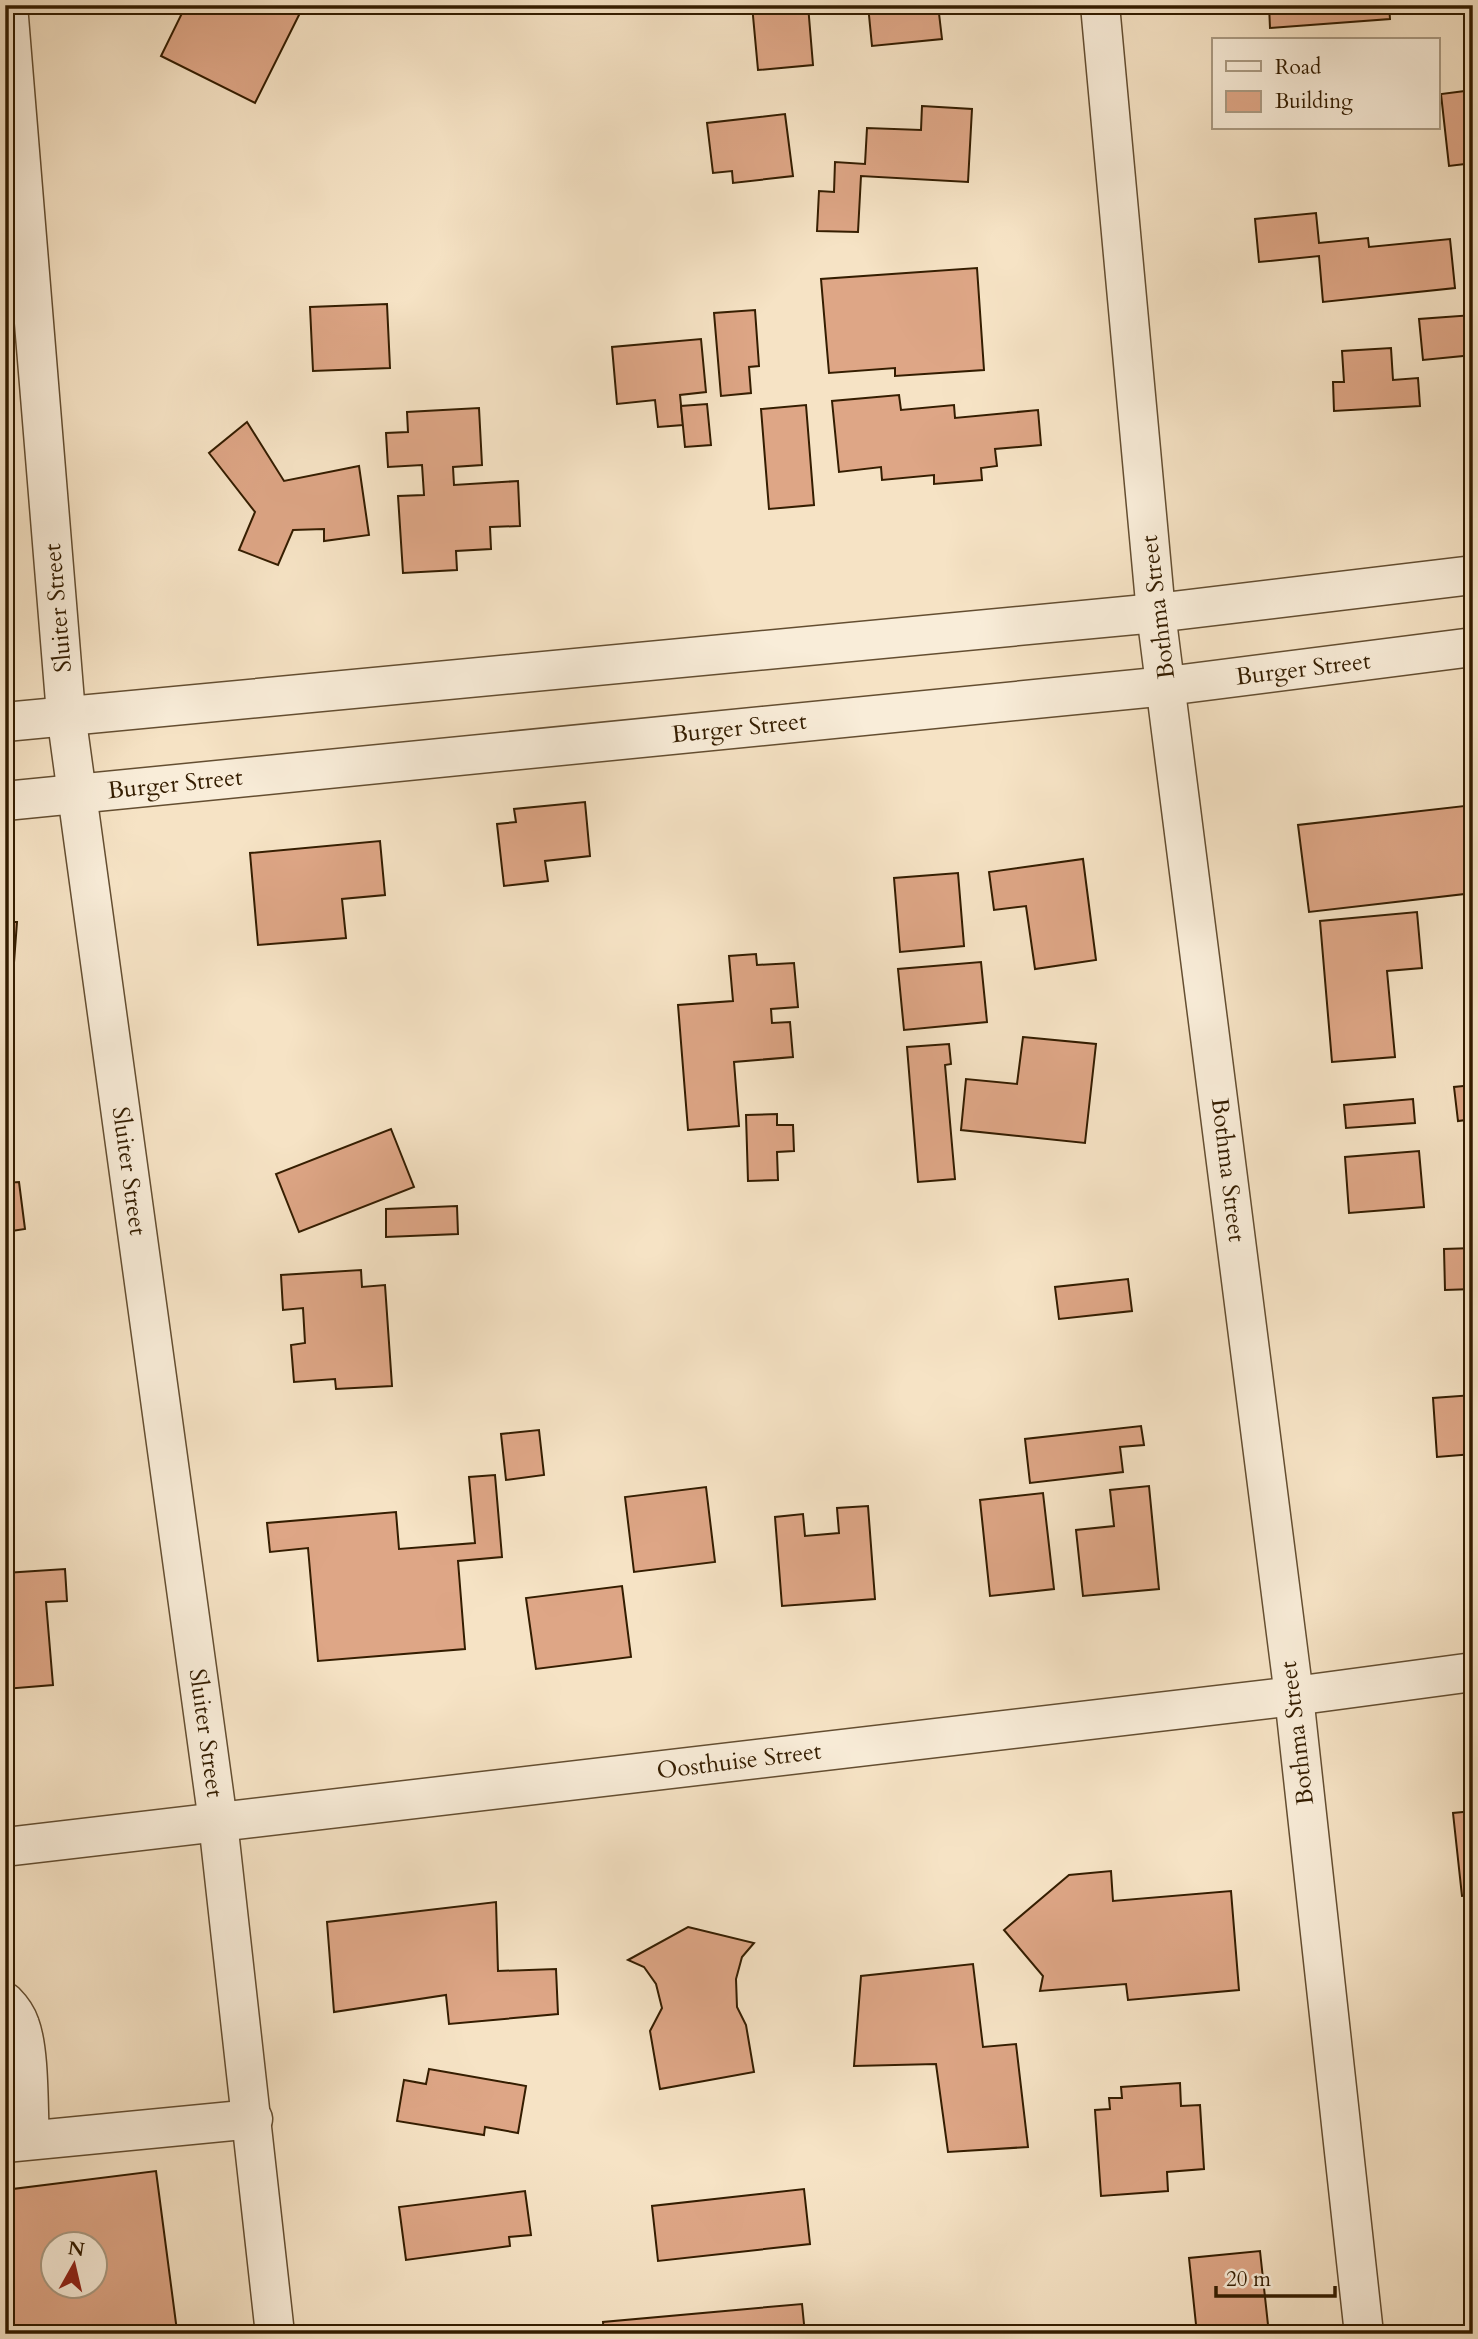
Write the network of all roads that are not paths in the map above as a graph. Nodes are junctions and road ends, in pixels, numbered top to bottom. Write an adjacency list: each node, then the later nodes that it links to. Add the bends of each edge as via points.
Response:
1 (8, 5): 7 (street, Sluiter Street)
2 (1100, 5): 4 (street, Bothma Street)
3 (1473, 575): 4 (street)
4 (1156, 613): 6 (street, Bothma Street); 7 (street)
5 (1473, 648): 6 (street, Burger Street)
6 (1167, 686): 9 (street, Burger Street); 12 (street, Bothma Street)
7 (66, 714): 8 (street); 9 (street, Sluiter Street)
8 (5, 722)
9 (78, 793): 10 (street, Burger Street); 13 (street, Sluiter Street)
10 (5, 801)
11 (1473, 1672): 12 (street, Oosthuise Street)
12 (1294, 1696): 13 (street, Oosthuise Street); 19 (street, Bothma Street)
13 (218, 1822): 14 (street, Oosthuise Street); 16 (street, Sluiter Street)
14 (5, 1847)
15 (5, 2002): 17 (street, via 14,2011 24,2041)
16 (253, 2119): 17 (street); 18 (street, Sluiter Street)
17 (18, 2141)
18 (275, 2334)
19 (1364, 2334)

